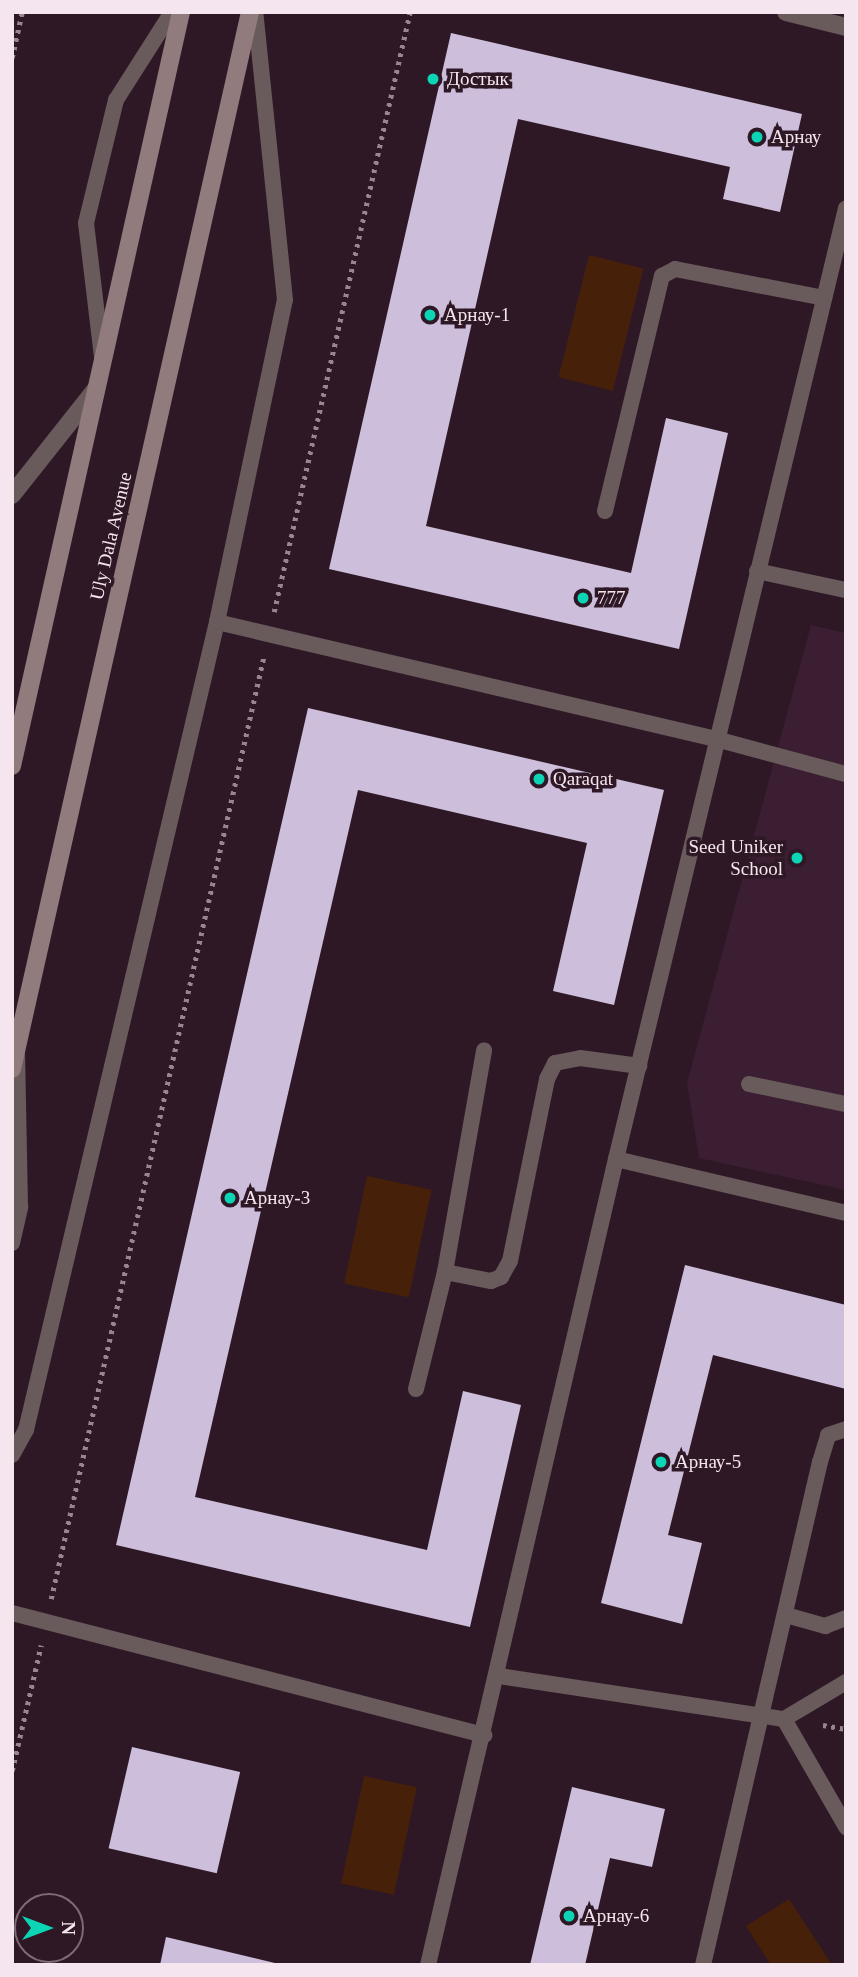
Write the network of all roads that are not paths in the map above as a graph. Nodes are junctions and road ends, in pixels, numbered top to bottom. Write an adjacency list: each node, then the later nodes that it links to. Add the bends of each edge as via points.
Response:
1 (172, 12): 8 (lane, via 116,100 86,223)
2 (181, 12): 8 (main road)
3 (253, 12): 14 (lane, via 285,300); 18 (main road, Uly Dala Avenue)
4 (786, 12): 5 (street)
5 (846, 27)
6 (846, 208): 7 (lane)
7 (824, 298): 11 (lane, via 674,269 662,276); 12 (lane)
8 (102, 363): 9 (main road)
9 (96, 389): 10 (street); 16 (main road)
10 (12, 495)
11 (605, 511)
12 (757, 571): 13 (lane); 15 (lane)
13 (846, 590)
14 (217, 622): 15 (lane); 30 (lane, via 26,1430)
15 (716, 739): 17 (lane); 20 (lane)
16 (12, 766)
17 (846, 774)
18 (17, 1048): 21 (main road, Uly Dala Avenue); 26 (lane, via 20,1207)
19 (484, 1049): 27 (lane)
20 (639, 1066): 24 (lane); 27 (lane, via 580,1058 555,1063 547,1079 510,1261 501,1277 491,1280)
21 (12, 1069)
22 (748, 1084): 23 (lane)
23 (846, 1104)
24 (616, 1159): 25 (lane); 34 (lane)
25 (846, 1213)
26 (12, 1243)
27 (445, 1272): 28 (lane)
28 (415, 1389)
29 (846, 1429): 32 (lane, via 828,1434)
30 (12, 1455)
31 (12, 1613): 38 (lane)
32 (786, 1615): 33 (lane, via 825,1626); 36 (lane)
33 (846, 1618)
34 (499, 1676): 36 (lane); 38 (lane)
35 (846, 1682): 37 (lane)
36 (762, 1718): 37 (lane); 41 (lane)
37 (784, 1719): 39 (lane)
38 (485, 1735): 40 (lane)
39 (846, 1827)
40 (428, 1965)
41 (703, 1965)

